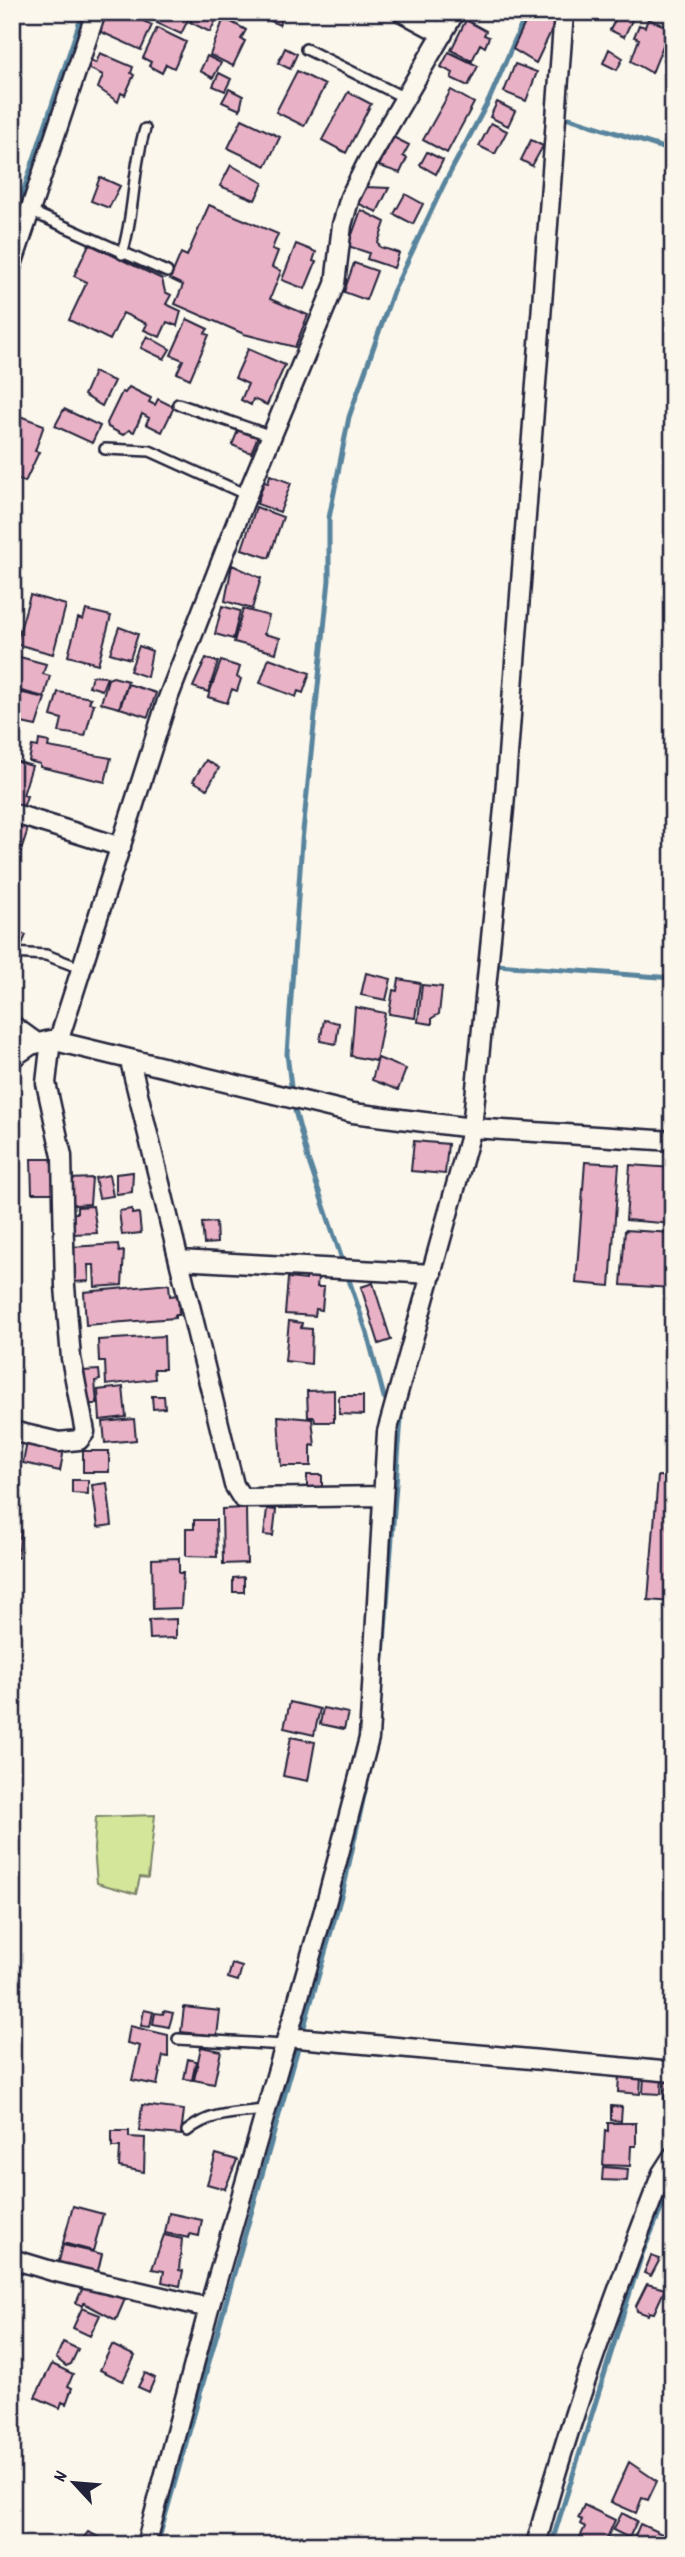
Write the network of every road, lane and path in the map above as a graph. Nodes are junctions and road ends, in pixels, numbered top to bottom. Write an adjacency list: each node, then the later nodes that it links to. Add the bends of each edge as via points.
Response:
1 (96, 12): 9 (street)
2 (402, 12): 5 (street)
3 (455, 12): 5 (street)
4 (564, 12): 25 (street, via 504,808)
5 (443, 34): 7 (street)
6 (306, 49): 7 (lane)
7 (405, 98): 14 (street, via 350,197 335,284)
8 (145, 129): 10 (lane)
9 (30, 211): 10 (lane); 11 (street)
10 (122, 254): 12 (lane)
11 (12, 265)
12 (167, 272)
13 (178, 404): 14 (lane)
14 (272, 436): 16 (street)
15 (105, 449): 16 (lane, via 150,452)
16 (247, 495): 18 (street, via 167,701)
17 (12, 813): 18 (street)
18 (121, 847): 20 (street)
19 (12, 953): 20 (lane, via 46,954)
20 (83, 969): 22 (street)
21 (12, 1025): 22 (street)
22 (49, 1042): 23 (street); 24 (street); 29 (street, via 46,1083 62,1156 69,1334 85,1432 79,1440 59,1442)
23 (12, 1058)
24 (131, 1061): 25 (street, via 354,1113); 27 (street)
25 (472, 1128): 26 (street); 28 (street)
26 (673, 1141)
27 (179, 1260): 28 (street); 30 (street, via 234,1485 243,1498)
28 (432, 1274): 30 (street, via 387,1432)
29 (12, 1431)
30 (383, 1496): 32 (street, via 369,1738)
31 (178, 2039): 32 (lane)
32 (286, 2041): 33 (street); 34 (street)
33 (673, 2072)
34 (266, 2110): 35 (lane, via 215,2115); 38 (street)
35 (187, 2131)
36 (673, 2156): 40 (street, via 662,2173 600,2339 558,2460)
37 (12, 2259): 38 (street)
38 (209, 2308): 39 (street)
39 (146, 2545)
40 (536, 2545)

